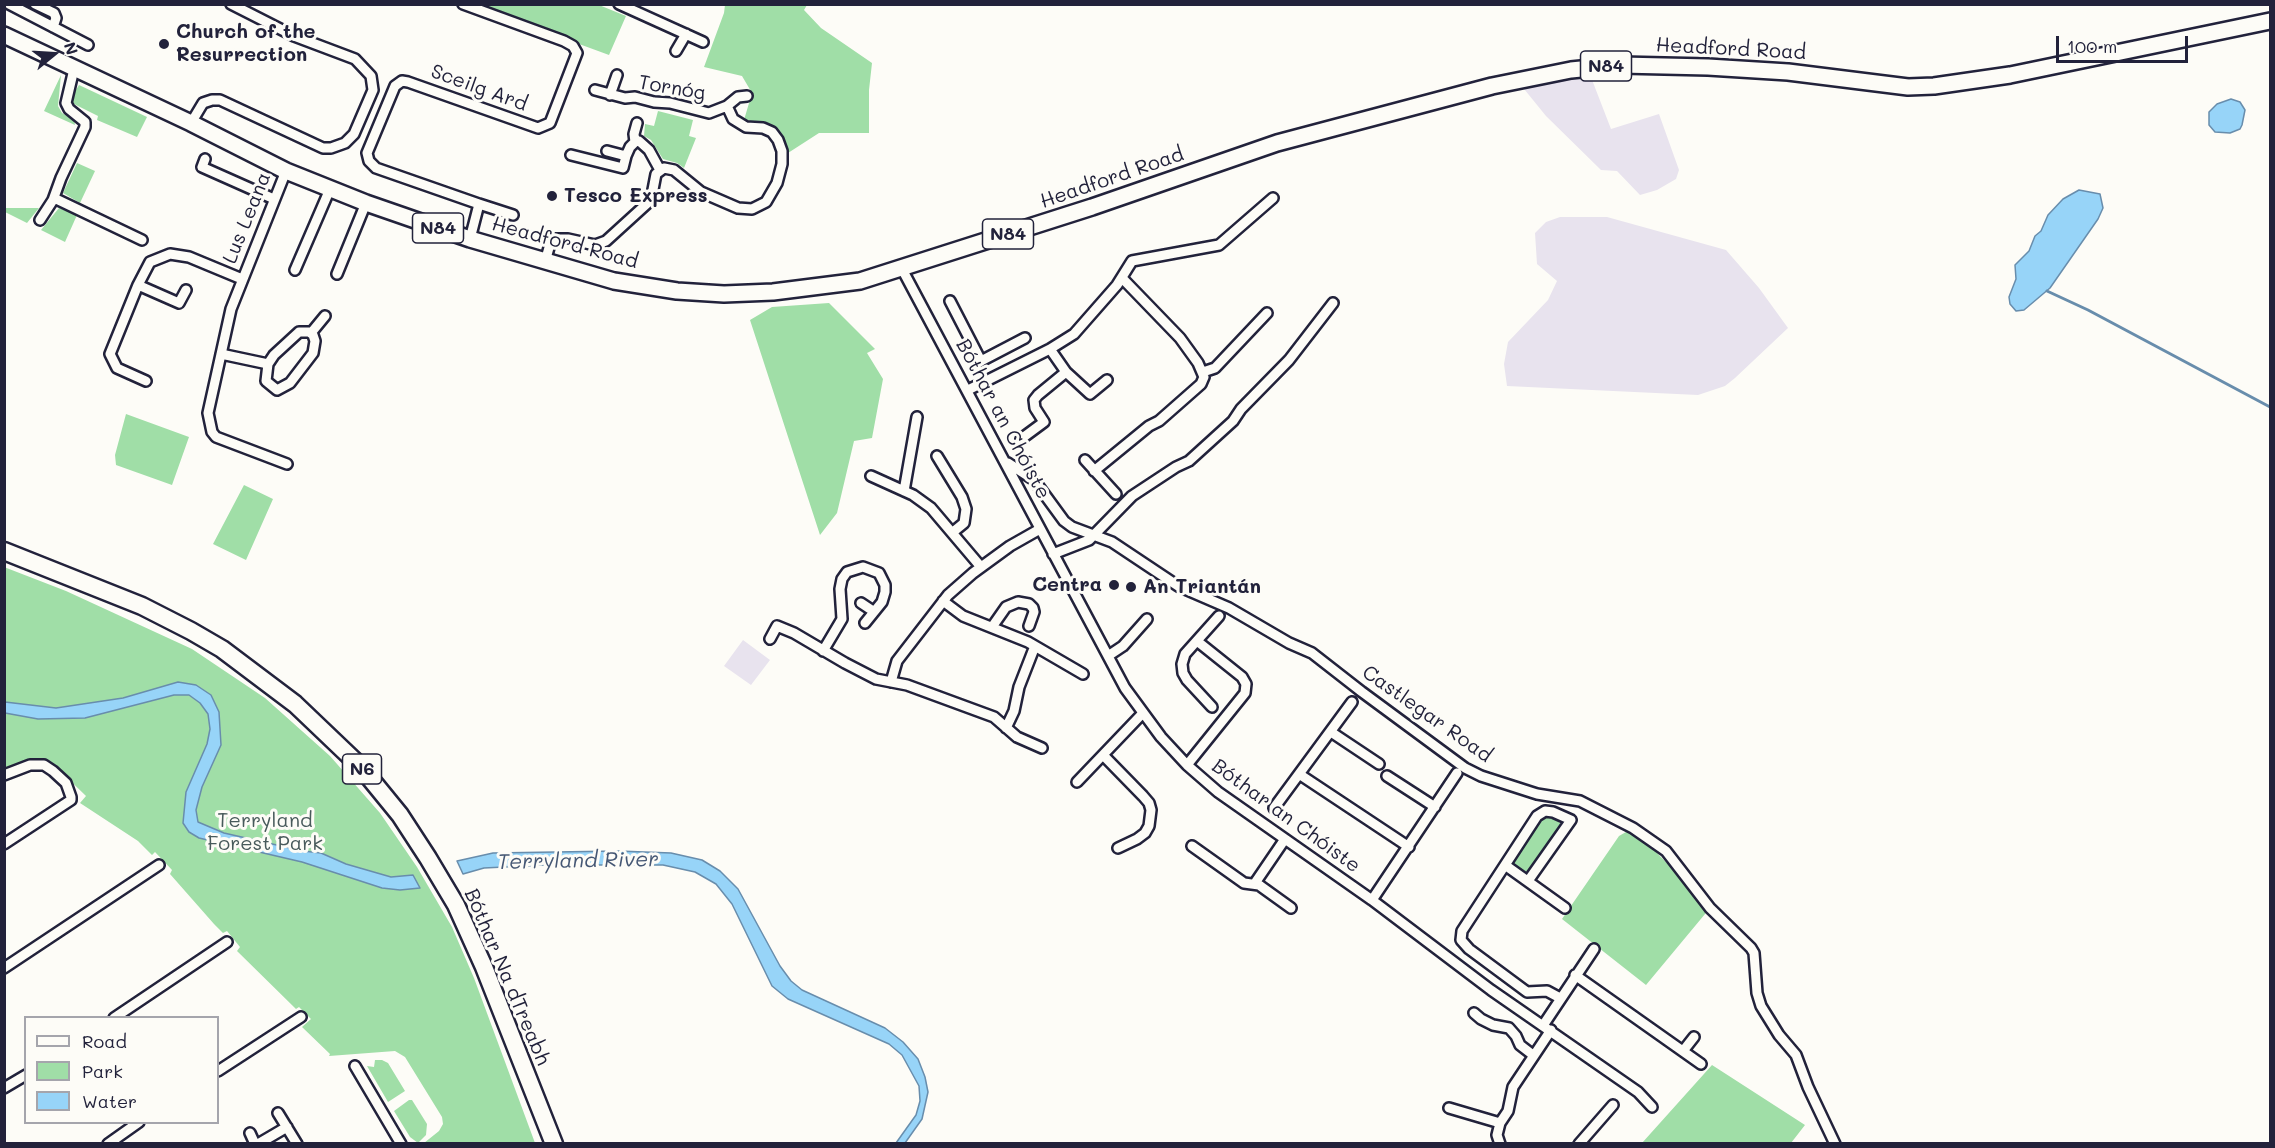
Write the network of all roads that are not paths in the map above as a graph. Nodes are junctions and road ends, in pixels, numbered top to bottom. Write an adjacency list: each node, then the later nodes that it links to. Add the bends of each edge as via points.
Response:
1 (9, 4): 7 (street)
2 (35, 4): 7 (street, via 56,15)
3 (231, 4): 19 (street, via 285,32 355,59 371,76 373,90 354,134 345,143 331,148 323,148 220,100 203,103)
4 (463, 4): 33 (street, Sceilg Ard, via 564,41 577,53 550,123 538,128 408,82 395,86 367,153 369,161 376,168)
5 (619, 4): 8 (street)
6 (2271, 21): 39 (main road, Headford Road / N84, via 2010,75 1934,86 1908,87 1708,67 1621,65 1571,70 1492,86 1277,143)
7 (53, 27): 11 (street)
8 (686, 34): 10 (street); 12 (street)
9 (4, 35): 13 (main road, Headford Road / N84)
10 (703, 42)
11 (88, 45)
12 (676, 51)
13 (74, 69): 19 (main road, Headford Road / N84); 29 (street, via 66,103 85,127)
14 (617, 75): 16 (street, Tornóg)
15 (595, 90): 16 (street, Tornóg)
16 (610, 94): 18 (street, Tornóg, via 709,113)
17 (747, 96): 18 (street, Tornóg, via 738,97)
18 (727, 106): 26 (street, Tornóg, via 736,122 767,129 781,145 782,168 766,202 752,209 738,208 700,192 674,170)
19 (191, 123): 27 (main road, Headford Road / N84)
20 (637, 123): 21 (street, Tornóg)
21 (635, 142): 24 (street, Tornóg); 26 (street, via 647,147)
22 (607, 151): 24 (street)
23 (571, 155): 24 (street, via 623,168)
24 (626, 156)
25 (205, 159): 31 (street, via 202,167)
26 (660, 170): 38 (street, via 651,200 606,241 595,245 554,239)
27 (286, 171): 28 (main road, Headford Road / N84); 31 (street, Lus Leana)
28 (330, 189): 32 (main road, Headford Road / N84); 40 (street)
29 (54, 198): 35 (street); 37 (street)
30 (1273, 198): 42 (street, via 1220,245 1132,261)
31 (274, 199): 43 (street, Lus Leana)
32 (366, 203): 36 (main road, Headford Road / N84); 41 (street)
33 (479, 204): 34 (street, Sceilg Ard); 36 (street)
34 (513, 215)
35 (40, 220)
36 (470, 239): 38 (main road, Headford Road / N84)
37 (142, 240)
38 (545, 262): 39 (main road, Headford Road / N84, via 614,281 724,294 832,285)
39 (902, 269): 63 (street, Bóthar an Chóiste)
40 (295, 270)
41 (337, 274)
42 (1122, 278): 52 (street, via 1078,331); 58 (street, via 1180,338)
43 (242, 279): 44 (street, Lus Leana, via 189,257 170,254 150,262); 53 (street, Lus Leana)
44 (138, 285): 45 (street, via 179,303); 56 (street, Lus Leana, via 110,354 117,368)
45 (186, 290)
46 (950, 302): 54 (street, via 981,361)
47 (1333, 303): 76 (street, via 1289,360 1233,421 1189,461 1132,496)
48 (1267, 313): 58 (street, via 1215,368)
49 (325, 316): 50 (street)
50 (310, 333): 55 (street, via 293,336); 55 (street, via 315,341 313,353 283,388 274,389 266,381)
51 (1025, 338): 54 (street)
52 (1050, 349): 57 (street); 59 (street)
53 (221, 354): 55 (street); 69 (street, Lus Leana, via 208,413 212,432 226,442)
54 (986, 358): 59 (street)
55 (268, 364)
56 (129, 372): 61 (street); 62 (street, Lus Leana)
57 (1066, 372): 60 (street, via 1090,394); 65 (street, via 1034,400 1044,422)
58 (1203, 372): 70 (street, via 1201,384)
59 (996, 376): 63 (street)
60 (1107, 380)
61 (124, 381)
62 (146, 381)
63 (968, 390): 68 (street, Bóthar an Chóiste)
64 (917, 417): 72 (street)
65 (1021, 439)
66 (937, 456): 75 (street, via 966,509 964,523)
67 (1085, 460): 70 (street)
68 (1006, 462): 74 (street, Bóthar an Chóiste); 76 (street, Castlegar Road, via 1034,480 1064,521)
69 (287, 464)
70 (1094, 471): 73 (street)
71 (871, 476): 72 (street)
72 (904, 490): 75 (street, via 931,508)
73 (1116, 494)
74 (1040, 529): 78 (street, Bóthar an Chóiste); 79 (street)
75 (953, 532): 79 (street)
76 (1095, 536): 78 (street); 155 (street, Castlegar Road, via 1112,542 1178,586 1229,608 1320,658 1465,768 1537,794 1580,801 1633,828 1666,851 1710,908 1751,948 1761,1006 1796,1055)
77 (4, 551): 152 (highway, Bóthar Na dTreabh / N6, via 142,606 222,649 295,704 360,766 400,815 456,904)
78 (1053, 554): 92 (street, Bóthar an Chóiste)
79 (981, 567): 80 (street)
80 (943, 601): 87 (street, via 963,616); 94 (street, via 897,661)
81 (861, 603): 82 (street)
82 (873, 611): 85 (street); 91 (street, via 882,602 883,578 863,567 847,572 840,589 842,619)
83 (1219, 616): 89 (street)
84 (1147, 619): 92 (street, via 1123,646)
85 (865, 623)
86 (1029, 626): 87 (street, via 1033,608 1018,602 1006,607)
87 (992, 627): 90 (street)
88 (770, 639): 91 (street, via 777,626)
89 (1197, 641): 96 (street, via 1185,654 1183,673); 103 (street, via 1246,684 1245,693)
90 (1035, 646): 93 (street); 98 (street)
91 (824, 651): 94 (street, via 866,674)
92 (1108, 656): 97 (street, Bóthar an Chóiste)
93 (1083, 674)
94 (891, 682): 98 (street, via 994,717)
95 (1352, 702): 99 (street)
96 (1212, 707)
97 (1142, 714): 101 (street); 103 (street, Bóthar an Chóiste)
98 (1006, 728): 100 (street)
99 (1331, 732): 102 (street); 105 (street)
100 (1042, 748)
101 (1103, 755): 108 (street); 115 (street, via 1149,803 1149,826 1145,833)
102 (1379, 764)
103 (1187, 765): 111 (street, Bóthar an Chóiste)
104 (1457, 773): 109 (street)
105 (1299, 774): 110 (street); 114 (street)
106 (4, 775): 112 (street, via 26,766 44,765 68,786 70,800)
107 (1387, 776): 109 (street)
108 (1077, 782)
109 (1435, 807): 114 (street)
110 (1274, 808)
111 (1285, 839): 119 (street); 120 (street, Bóthar an Chóiste)
112 (4, 844)
113 (1192, 846): 119 (street, via 1244,882)
114 (1409, 846): 120 (street)
115 (1118, 848)
116 (159, 865): 125 (street)
117 (1506, 865): 118 (street); 118 (street, via 1540,813 1553,812 1571,820); 127 (street, via 1462,931 1461,940 1527,992 1547,991)
118 (1528, 881): 122 (street)
119 (1255, 883): 121 (street)
120 (1372, 900): 131 (street, Bóthar an Chóiste)
121 (1291, 908)
122 (1566, 908)
123 (227, 942): 129 (street)
124 (1594, 949): 126 (street)
125 (4, 968)
126 (1575, 975): 127 (street); 133 (street)
127 (1560, 998): 131 (street)
128 (1474, 1013): 134 (street, via 1509,1028 1520,1045)
129 (116, 1016)
130 (301, 1017): 137 (street)
131 (1547, 1027): 134 (street); 141 (street, Bóthar an Chóiste, via 1638,1092)
132 (1694, 1037): 133 (street)
133 (1683, 1051): 135 (street)
134 (1533, 1055): 144 (street, via 1513,1087 1508,1111)
135 (1701, 1064)
136 (355, 1066): 151 (street)
137 (219, 1070)
138 (24, 1076): 139 (street)
139 (4, 1088)
140 (1613, 1105): 154 (street)
141 (1652, 1107)
142 (1449, 1108): 144 (street)
143 (279, 1113): 146 (street)
144 (1500, 1123): 153 (street)
145 (136, 1124): 148 (street)
146 (287, 1127): 149 (street); 150 (street)
147 (250, 1134): 149 (street)
148 (108, 1143)
149 (257, 1143)
150 (297, 1143)
151 (401, 1143)
152 (554, 1143)
153 (1500, 1143)
154 (1579, 1143)
155 (1835, 1143)

